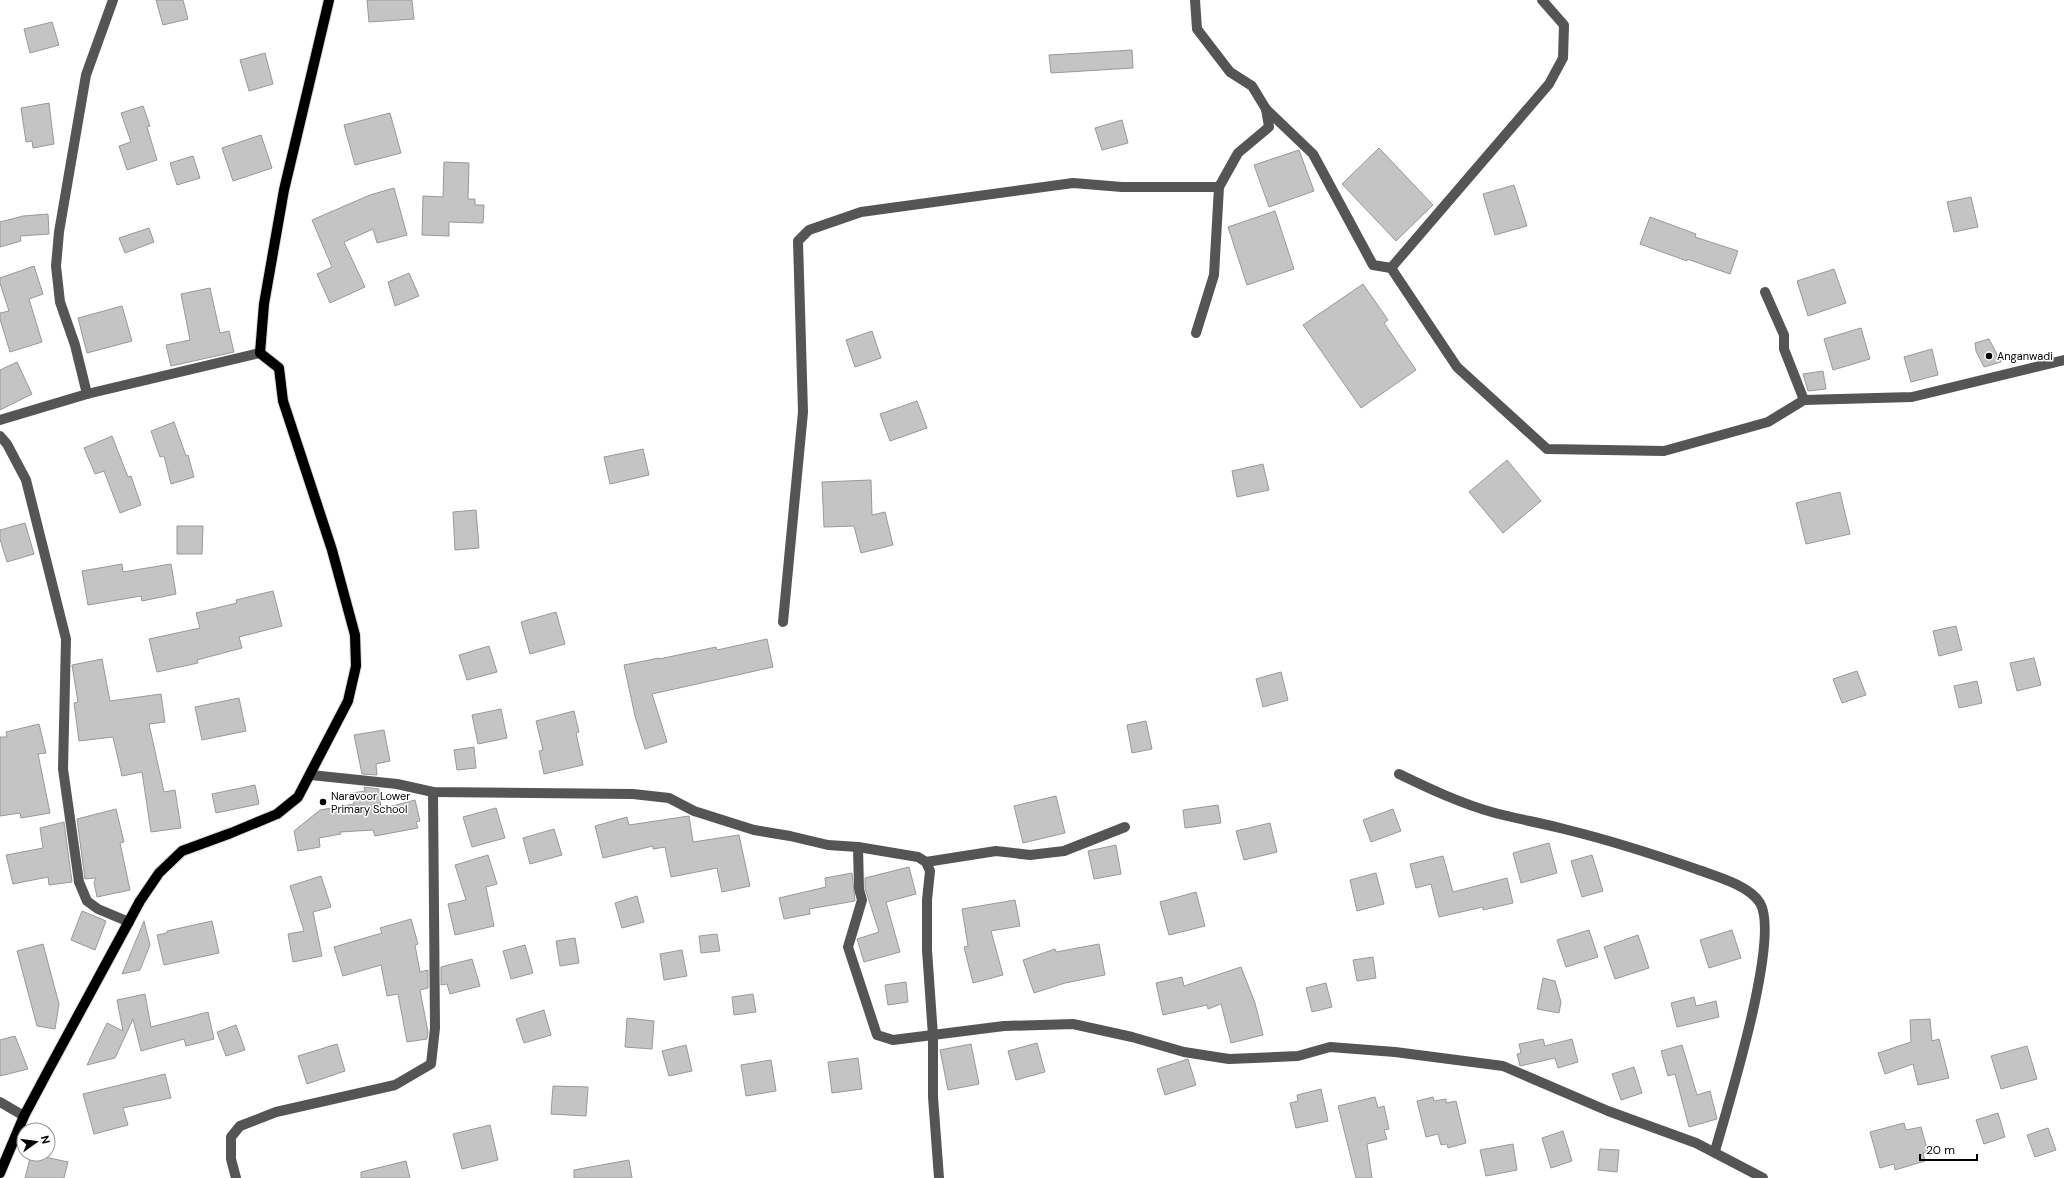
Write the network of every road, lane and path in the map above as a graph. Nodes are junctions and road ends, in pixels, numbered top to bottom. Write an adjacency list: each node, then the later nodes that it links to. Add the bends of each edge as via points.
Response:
1 (113, 0): 12 (street, via 86,75 59,232 56,266 60,302 75,345)
2 (329, 0): 10 (main road, via 284,190 264,304)
3 (1195, 0): 5 (street, via 1197,29 1230,72 1252,86)
4 (1542, 0): 7 (street, via 1564,25 1564,58 1550,84)
5 (1266, 109): 6 (street, via 1269,128 1238,153); 7 (street, via 1313,154 1373,265)
6 (1219, 187): 9 (street, via 1214,275); 16 (street, via 1122,187 1073,183 861,212 809,230 798,241 803,412)
7 (1391, 268): 13 (street, via 1457,367 1547,449 1664,451 1768,422)
8 (1765, 292): 13 (street, via 1784,335 1784,349)
9 (1196, 333)
10 (260, 353): 12 (street); 18 (main road, via 279,368 283,401 332,550 355,635 356,666 348,701)
11 (2064, 360): 13 (street, via 1912,398)
12 (87, 394): 14 (street)
13 (1804, 400)
14 (0, 420)
15 (0, 436): 23 (street, via 26,480 66,639 63,769 79,882 87,901 98,909)
16 (784, 622)
17 (1400, 774): 27 (street, via 1424,786 1493,812 1646,851 1734,883 1760,903 1765,918 1766,939 1753,1011)
18 (311, 775): 19 (street, via 397,784); 23 (main road, via 298,797 277,814 182,851 159,873)
19 (433, 792): 21 (street, via 633,794 669,798 694,811 754,830 828,845); 29 (street, via 435,1028 430,1064 395,1085 276,1112 240,1126 231,1137 231,1159)
20 (1125, 827): 22 (street, via 1064,851 1030,855 996,851)
21 (858, 847): 22 (street, via 898,852 918,857); 24 (street, via 859,889 862,900 848,947 877,1035 892,1040)
22 (926, 862): 24 (street, via 930,871 927,900)
23 (129, 922): 26 (main road)
24 (933, 1036): 27 (street, via 1004,1026 1072,1024 1184,1052 1229,1059 1298,1056 1330,1047 1395,1052 1503,1066 1608,1111); 30 (street, via 933,1097)
25 (0, 1102): 26 (street)
26 (24, 1116): 28 (main road)
27 (1715, 1151): 31 (street)
28 (0, 1173)
29 (236, 1178)
30 (939, 1178)
31 (1763, 1178)

